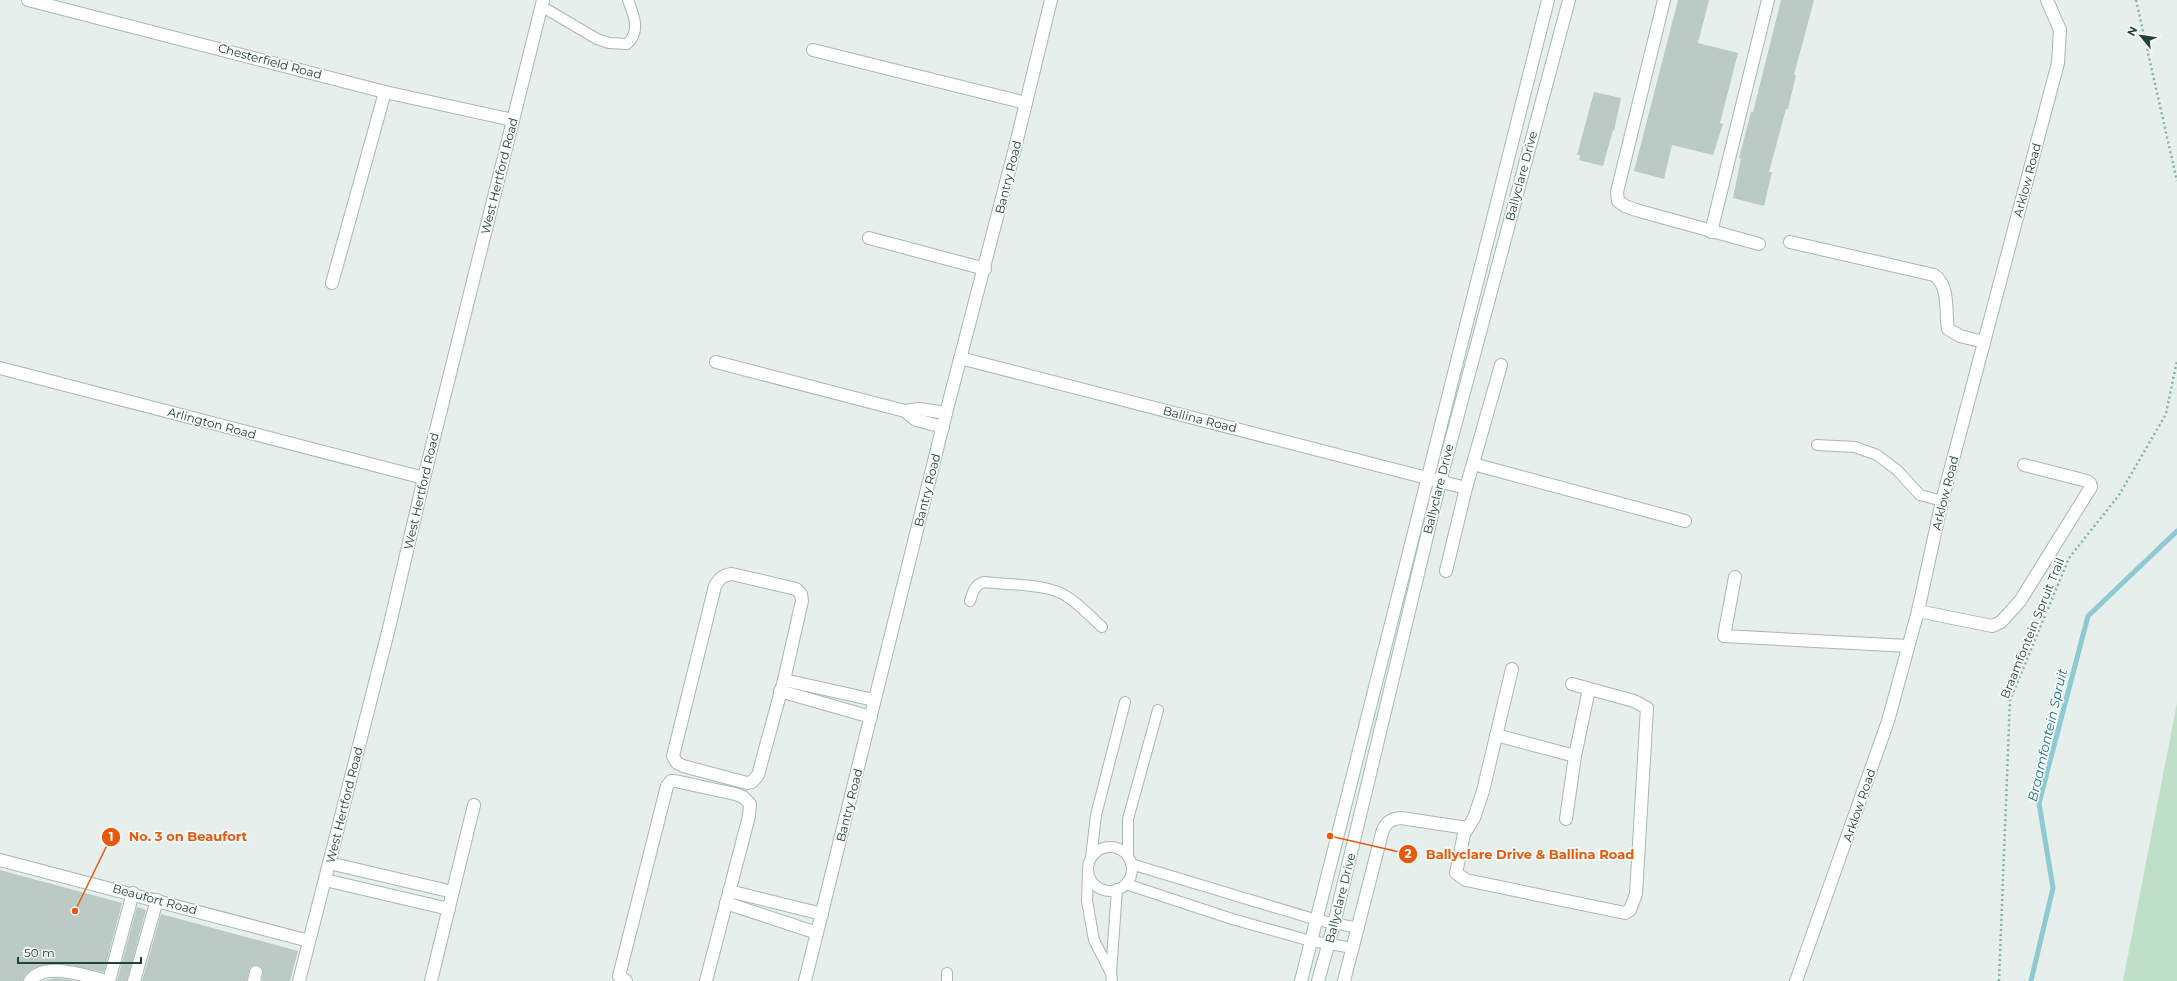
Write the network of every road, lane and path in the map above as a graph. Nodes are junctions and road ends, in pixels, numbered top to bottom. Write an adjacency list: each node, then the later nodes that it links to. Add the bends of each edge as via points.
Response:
1 (28, 0): 12 (street, Chesterfield Road)
2 (628, 0): 10 (lane, via 635,18 635,33 627,44 596,39)
3 (1051, 0): 13 (street, Bantry Road)
4 (1548, 0): 34 (street, Ballyclare Drive)
5 (1568, 0): 36 (street, Ballyclare Drive)
6 (1664, 0): 16 (street, via 1617,192 1618,201 1636,210)
7 (1768, 0): 16 (street)
8 (2047, 0): 22 (street, Arklow Road, via 2060,30 2058,63)
9 (2136, 0): 15 (path)
10 (542, 3): 14 (street, West Hertford Road)
11 (813, 50): 13 (street)
12 (385, 92): 14 (street, Chesterfield Road); 21 (street)
13 (1026, 103): 20 (street, Bantry Road)
14 (513, 120): 35 (street, West Hertford Road)
15 (2177, 181)
16 (1711, 232): 19 (street)
17 (869, 238): 20 (street)
18 (1790, 242): 22 (street, via 1934,275 1940,279 1944,287 1948,329 1960,336)
19 (1759, 244)
20 (985, 269): 23 (street, Bantry Road)
21 (332, 283)
22 (1984, 342): 38 (street, Arklow Road)
23 (960, 358): 29 (street, Bantry Road); 34 (street, Ballina Road)
24 (2177, 360): 94 (path, Braamfontein Spruit Trail, via 2166,414 2119,495 2069,558 2010,700)
25 (716, 362): 28 (street)
26 (1501, 365): 32 (street)
27 (0, 368): 35 (street, Arlington Road)
28 (905, 411): 29 (street, via 919,409); 30 (street, via 916,420)
29 (946, 413): 30 (street, Bantry Road)
30 (943, 427): 50 (street, Bantry Road)
31 (1817, 446): 38 (lane, via 1854,447 1877,455 1897,470 1920,495)
32 (1473, 464): 37 (street); 39 (street)
33 (2024, 464): 43 (street, via 2087,481 2091,487 2020,602 2001,622 1992,626)
34 (1426, 477): 36 (street, Ballina Road); 73 (street, Ballyclare Drive)
35 (424, 478): 62 (street, West Hertford Road)
36 (1440, 482): 37 (street, Ballina Road); 74 (street, Ballyclare Drive)
37 (1466, 488): 40 (street)
38 (1942, 501): 43 (street, Arklow Road)
39 (1684, 521)
40 (1446, 571)
41 (1735, 577): 45 (street, via 1724,636)
42 (970, 601): 44 (lane, via 974,588 984,582 1042,588 1069,597)
43 (1918, 611): 45 (street, Arklow Road)
44 (1102, 627)
45 (1908, 646): 93 (street, Arklow Road, via 1885,728)
46 (1512, 669): 54 (street)
47 (1572, 684): 49 (street)
48 (782, 686): 48 (street, via 758,775 752,782 747,783 683,766 674,760 715,586 726,574 791,587 801,594 802,601); 50 (street); 53 (street)
49 (1589, 689): 55 (street); 58 (street, via 1634,701 1647,708 1636,894 1630,910 1625,913 1618,912 1462,879 1456,873 1456,869)
50 (874, 700): 53 (street, Bantry Road)
51 (1125, 702): 59 (lane, via 1096,815)
52 (1158, 710): 61 (lane, via 1128,819)
53 (871, 716): 72 (street, Bantry Road)
54 (1496, 735): 55 (street); 58 (street, via 1480,805)
55 (1575, 756): 57 (street)
56 (474, 805): 67 (street)
57 (1566, 819)
58 (1467, 828): 75 (street, via 1401,818 1386,823)
59 (1091, 858): 61 (lane, via 1095,853 1109,847 1116,848); 63 (lane)
60 (0, 860): 68 (street, Beaufort Road)
61 (1130, 860): 65 (lane, via 1132,871); 73 (lane)
62 (329, 863): 64 (street, West Hertford Road); 67 (street)
63 (1088, 872): 65 (lane, via 1094,885 1100,889 1107,891); 81 (lane, via 1087,901 1094,940)
64 (325, 880): 71 (street); 77 (street, West Hertford Road)
65 (1122, 887): 78 (lane); 81 (lane)
66 (729, 891): 70 (street); 72 (street); 87 (street, via 750,809 748,800 735,794 671,781 667,786 618,976)
67 (453, 892): 71 (street)
68 (133, 893): 69 (street, Beaufort Road); 83 (street)
69 (157, 900): 77 (street, Beaufort Road); 84 (street)
70 (726, 903): 76 (street); 88 (street)
71 (449, 909): 86 (street)
72 (822, 914): 76 (street, Bantry Road)
73 (1317, 920): 74 (lane); 78 (street, Ballyclare Drive)
74 (1334, 924): 75 (lane); 79 (street, Ballyclare Drive)
75 (1359, 928): 80 (street)
76 (817, 932): 89 (street, Bantry Road)
77 (309, 941): 85 (street, West Hertford Road)
78 (1312, 941): 79 (lane); 90 (street, Ballyclare Drive)
79 (1328, 943): 80 (lane); 91 (street, Ballyclare Drive)
80 (1353, 948): 92 (street)
81 (1111, 977)
82 (30, 981): 83 (street, via 38,974 56,970)
83 (108, 981)
84 (134, 981)
85 (299, 981)
86 (431, 981)
87 (626, 981)
88 (706, 981)
89 (805, 981)
90 (1301, 981)
91 (1318, 981)
92 (1344, 981)
93 (1796, 981)
94 (1999, 981)

